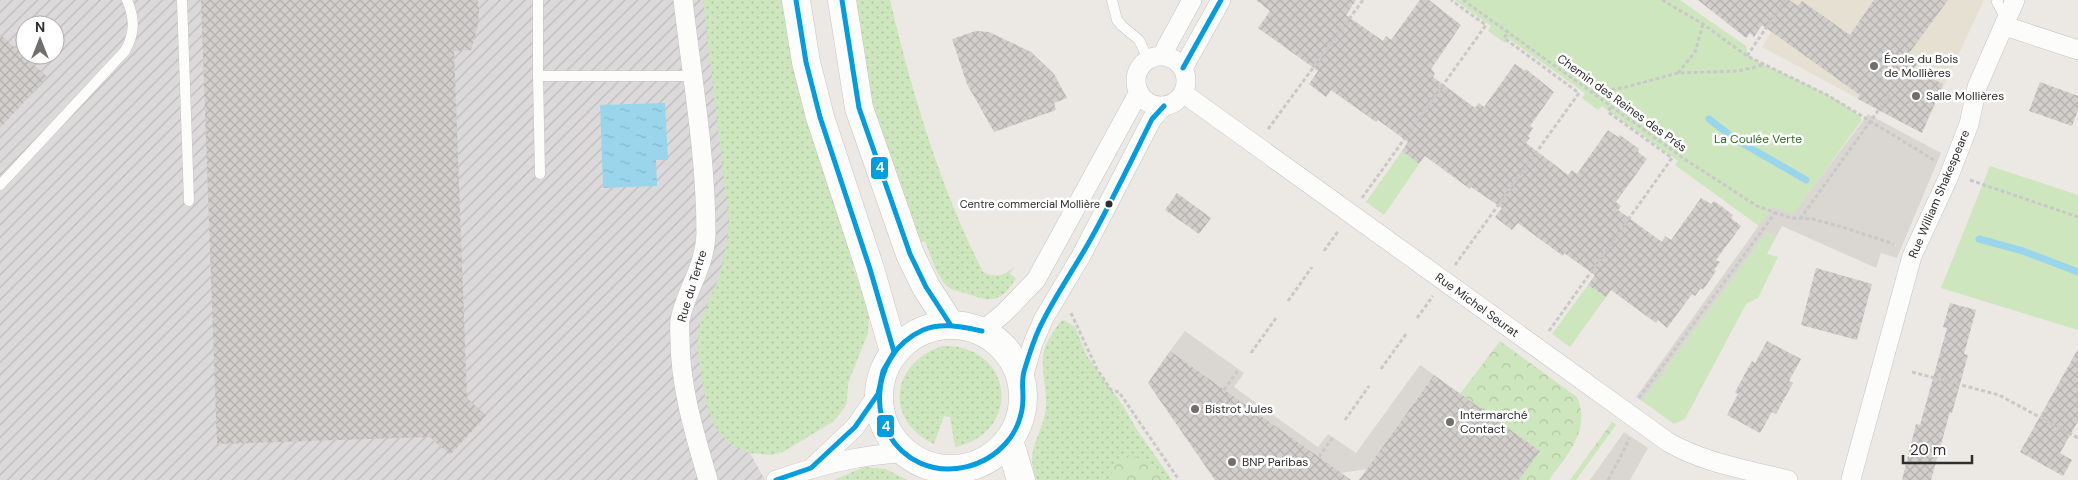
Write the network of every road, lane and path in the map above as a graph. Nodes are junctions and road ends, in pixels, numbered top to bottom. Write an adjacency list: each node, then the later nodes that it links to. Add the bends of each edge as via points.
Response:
1 (127, 0): 39 (lane, via 134,25 125,51)
2 (182, 0): 41 (lane)
3 (538, 0): 26 (lane)
4 (683, 0): 27 (street, Rue du Tertre)
5 (796, 0): 59 (main road, via 806,62 820,117)
6 (842, 0): 55 (main road, via 859,108 910,254)
7 (1112, 0): 22 (lane, via 1122,26)
8 (1192, 0): 22 (street)
9 (1221, 0): 24 (street)
10 (1363, 0): 35 (path)
11 (1451, 0): 40 (path, via 1486,25)
12 (1463, 0): 19 (path, Chemin des Reines des Prés)
13 (1662, 0): 18 (path)
14 (1785, 0): 21 (path)
15 (1998, 0): 17 (lane)
16 (2015, 0): 17 (street, Rue William Shakespeare)
17 (2006, 23): 20 (street); 84 (street, Rue William Shakespeare, via 1977,88 1969,124 1949,176 1912,256)
18 (1703, 24): 21 (path); 25 (path, via 1695,52)
19 (1508, 32): 29 (path, Chemin des Reines des Prés); 48 (path, via 1504,38 1579,93)
20 (2078, 50)
21 (1748, 56): 23 (path)
22 (1155, 57): 24 (street, via 1174,59); 28 (street, via 1140,68 1136,76)
23 (1764, 65): 25 (path, via 1738,70); 34 (path, via 1829,96)
24 (1183, 68): 30 (street, via 1186,85)
25 (1678, 73): 29 (path, via 1622,88)
26 (538, 76): 27 (lane); 37 (lane)
27 (692, 76): 78 (street, Rue du Tertre, via 706,235 699,271 680,321 680,362 694,432)
28 (1139, 92): 32 (street, via 1150,103); 56 (street, via 1036,280)
29 (1592, 92): 33 (path, Chemin des Reines des Prés)
30 (1183, 93): 32 (street, via 1172,104); 83 (street, Rue Michel Seurat, via 1668,442 1684,452)
31 (1890, 94): 34 (path)
32 (1164, 106): 64 (street, via 1152,119 1061,293 1044,318 1033,342)
33 (1612, 106): 42 (path, Chemin des Reines des Prés, via 1686,160 1757,206); 58 (path, via 1608,112 1672,158)
34 (1870, 121): 36 (path); 44 (path)
35 (1265, 133)
36 (1932, 159)
37 (540, 174)
38 (1978, 184): 43 (path)
39 (0, 185)
40 (1362, 198)
41 (189, 201)
42 (1775, 213): 44 (path, Chemin des Reines des Prés); 68 (path)
43 (2078, 218)
44 (1800, 219): 46 (path, Chemin des Reines des Prés, via 1842,226)
45 (1341, 227): 47 (path)
46 (1895, 245)
47 (1324, 252)
48 (1455, 266)
49 (1312, 267): 51 (path)
50 (1434, 294): 54 (path)
51 (1288, 301)
52 (1070, 312): 81 (path, via 1097,369 1111,390 1119,392)
53 (1276, 318): 60 (path)
54 (1417, 318)
55 (950, 324): 56 (main road); 59 (main road, via 919,332)
56 (982, 331): 64 (main road, via 1008,352)
57 (1406, 334): 62 (path)
58 (1546, 336)
59 (894, 352): 67 (main road, via 883,371)
60 (1251, 352)
61 (1239, 369): 66 (path)
62 (1381, 369)
63 (1912, 372): 72 (path, via 1999,395)
64 (1022, 382): 73 (main road, via 1022,412)
65 (1369, 386): 69 (path)
66 (1224, 390)
67 (878, 394): 74 (main road, via 883,423); 76 (street, via 855,427)
68 (1637, 401)
69 (1345, 420)
70 (1629, 435): 82 (path)
71 (1333, 437): 75 (path)
72 (2078, 438)
73 (1009, 440): 77 (main road, via 999,451); 80 (main road)
74 (905, 453): 76 (street, via 858,456); 77 (main road, via 926,465)
75 (1319, 457)
76 (811, 468): 79 (street)
77 (962, 474)
78 (708, 480)
79 (776, 480)
80 (1020, 480)
81 (1179, 480)
82 (1608, 480)
83 (1788, 480)
84 (1850, 480)

